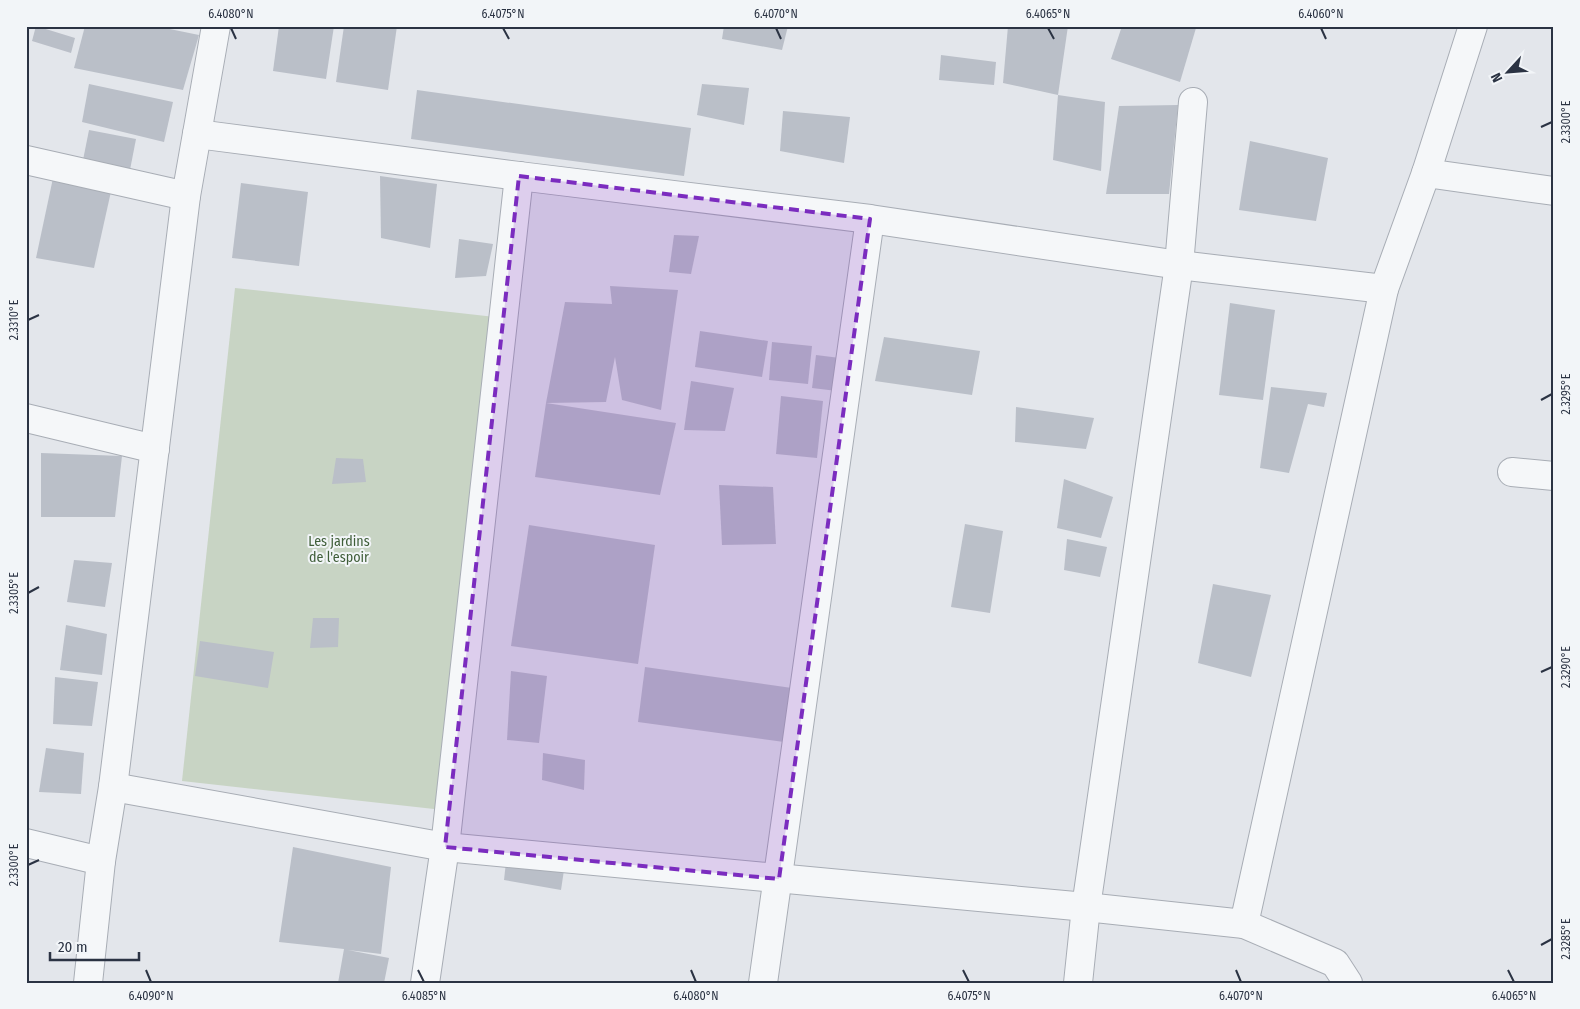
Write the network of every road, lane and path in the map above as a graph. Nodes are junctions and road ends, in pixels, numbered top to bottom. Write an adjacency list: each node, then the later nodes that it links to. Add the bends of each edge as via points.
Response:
1 (216, 26): 4 (street)
2 (1473, 26): 6 (street)
3 (1193, 102): 11 (street)
4 (197, 134): 7 (street); 9 (street)
5 (26, 160): 9 (street)
6 (1426, 173): 8 (street); 12 (street)
7 (519, 176): 10 (street); 19 (street)
8 (1554, 191)
9 (186, 196): 14 (street)
10 (870, 219): 11 (street); 21 (street)
11 (1179, 265): 12 (street); 22 (street)
12 (1384, 290): 23 (street)
13 (26, 418): 14 (street)
14 (155, 449): 17 (street)
15 (1512, 472): 16 (street)
16 (1554, 476)
17 (113, 787): 19 (street); 20 (street)
18 (26, 843): 20 (street)
19 (445, 847): 21 (street); 25 (street)
20 (101, 862): 24 (street)
21 (779, 879): 22 (street); 26 (street)
22 (1086, 907): 23 (street); 27 (street)
23 (1244, 924): 28 (street, via 1335,964)
24 (88, 983)
25 (425, 983)
26 (763, 983)
27 (1078, 983)
28 (1348, 983)

